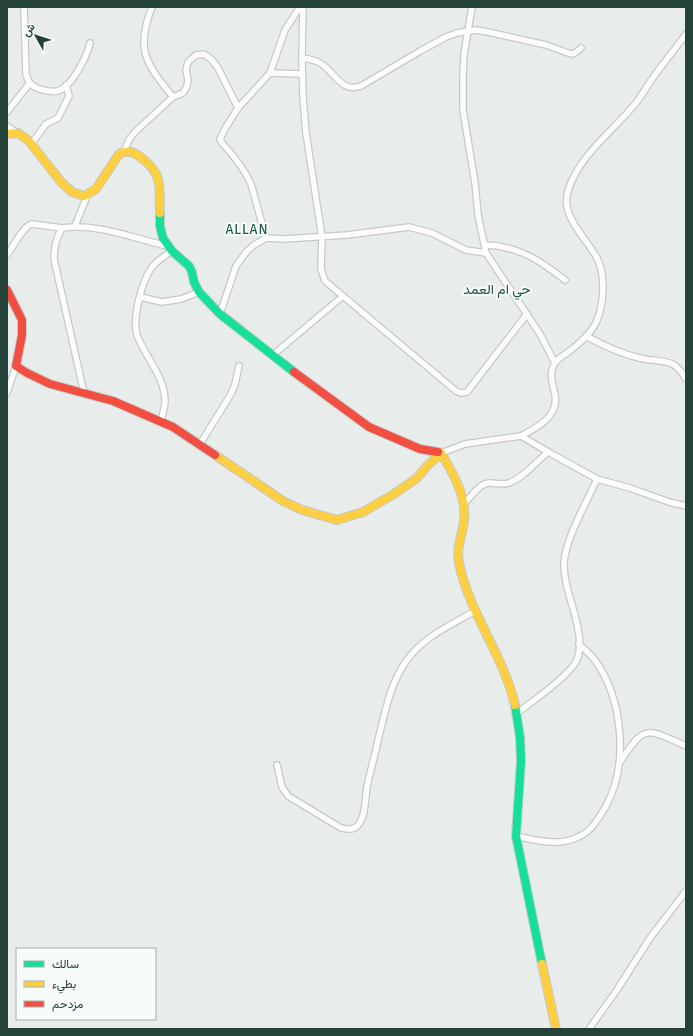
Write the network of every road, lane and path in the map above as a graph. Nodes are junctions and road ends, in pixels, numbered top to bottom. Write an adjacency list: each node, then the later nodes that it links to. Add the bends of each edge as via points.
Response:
1 (24, 7): 13 (street, via 26,74)
2 (152, 7): 15 (street, via 144,36 144,50 153,71)
3 (300, 7): 11 (street, via 285,30)
4 (303, 7): 10 (street)
5 (472, 7): 6 (street)
6 (467, 31): 9 (street, via 480,30 546,45 571,54); 10 (street, via 442,38 379,77 356,88 344,85 318,62); 26 (street, via 462,77 463,110)
7 (686, 34): 37 (street, via 637,102 582,163 568,191 568,210 577,229 597,258 602,274 602,302 595,324)
8 (90, 43): 14 (street, via 83,61)
9 (581, 48)
10 (302, 58): 12 (street)
11 (270, 73): 12 (street); 16 (street)
12 (302, 74): 24 (street, via 306,133)
13 (29, 84): 14 (street, via 51,92); 17 (street)
14 (66, 85): 19 (street, via 70,96 63,111 58,118 46,124)
15 (173, 97): 16 (street, via 183,93 187,86 188,62 204,54 218,68); 20 (street, via 133,134)
16 (238, 108): 25 (street, via 220,139 241,164 251,184)
17 (7, 112)
18 (9, 130): 19 (street, via 20,133)
19 (32, 143): 21 (street, via 61,184 75,194)
20 (124, 151): 21 (street, via 114,159 96,189); 27 (street, via 136,154 156,172 159,181 160,226)
21 (87, 196): 22 (street)
22 (75, 226): 23 (street); 27 (street, via 105,230)
23 (62, 228): 29 (street, via 29,224); 45 (street, via 56,239 54,258)
24 (322, 237): 25 (street, via 284,240); 28 (street, via 409,227 432,233 466,250); 33 (street, via 323,277)
25 (266, 238): 35 (street, via 254,245 240,260 233,273)
26 (485, 246): 28 (street); 30 (street, via 512,249 530,255)
27 (169, 249): 32 (street, via 189,266); 34 (street, via 152,267)
28 (486, 253): 36 (street)
29 (7, 255)
30 (565, 280)
31 (7, 290): 40 (street, via 22,320)
32 (199, 292): 34 (street, via 181,299 162,302); 35 (street)
33 (343, 296): 36 (street, via 431,371 461,393 468,392); 38 (street)
34 (140, 297): 46 (street, via 135,327 140,342 157,371 163,390 165,399)
35 (220, 314): 38 (street)
36 (527, 314): 39 (street)
37 (586, 336): 39 (street); 42 (street, via 624,353 672,364)
38 (273, 355): 50 (street, via 369,427 420,449)
39 (555, 363): 47 (street, via 551,376 555,397 553,411 543,424)
40 (16, 366): 43 (street); 45 (street, via 50,384)
41 (239, 366): 48 (street, via 231,394)
42 (686, 379)
43 (9, 382): 44 (street)
44 (7, 393)
45 (84, 393): 46 (street, via 112,401)
46 (161, 421): 48 (street)
47 (521, 436): 49 (street); 50 (street, via 465,444)
48 (200, 444): 50 (street, via 283,501 320,517 337,520 363,512 400,490 417,478)
49 (548, 452): 51 (street); 52 (street, via 509,483 483,485)
50 (441, 453): 52 (street)
51 (597, 479): 53 (street); 55 (street, via 568,545 565,558 565,574)
52 (464, 504): 54 (street, via 457,557)
53 (686, 506)
54 (475, 611): 56 (street, via 505,676); 59 (street, via 429,638 401,669 384,717 361,820 355,828 341,828 288,796 282,788)
55 (579, 644): 56 (street, via 578,656 568,673); 58 (street, via 594,659 610,689 620,737)
56 (516, 714): 60 (street, via 520,780)
57 (686, 746): 58 (street, via 655,732 642,735 633,743)
58 (620, 763): 60 (street, via 610,798 600,817 580,837 551,842)
59 (277, 765)
60 (516, 836): 62 (street)
61 (686, 891): 63 (street, via 650,938)
62 (556, 1029)
63 (589, 1029)

